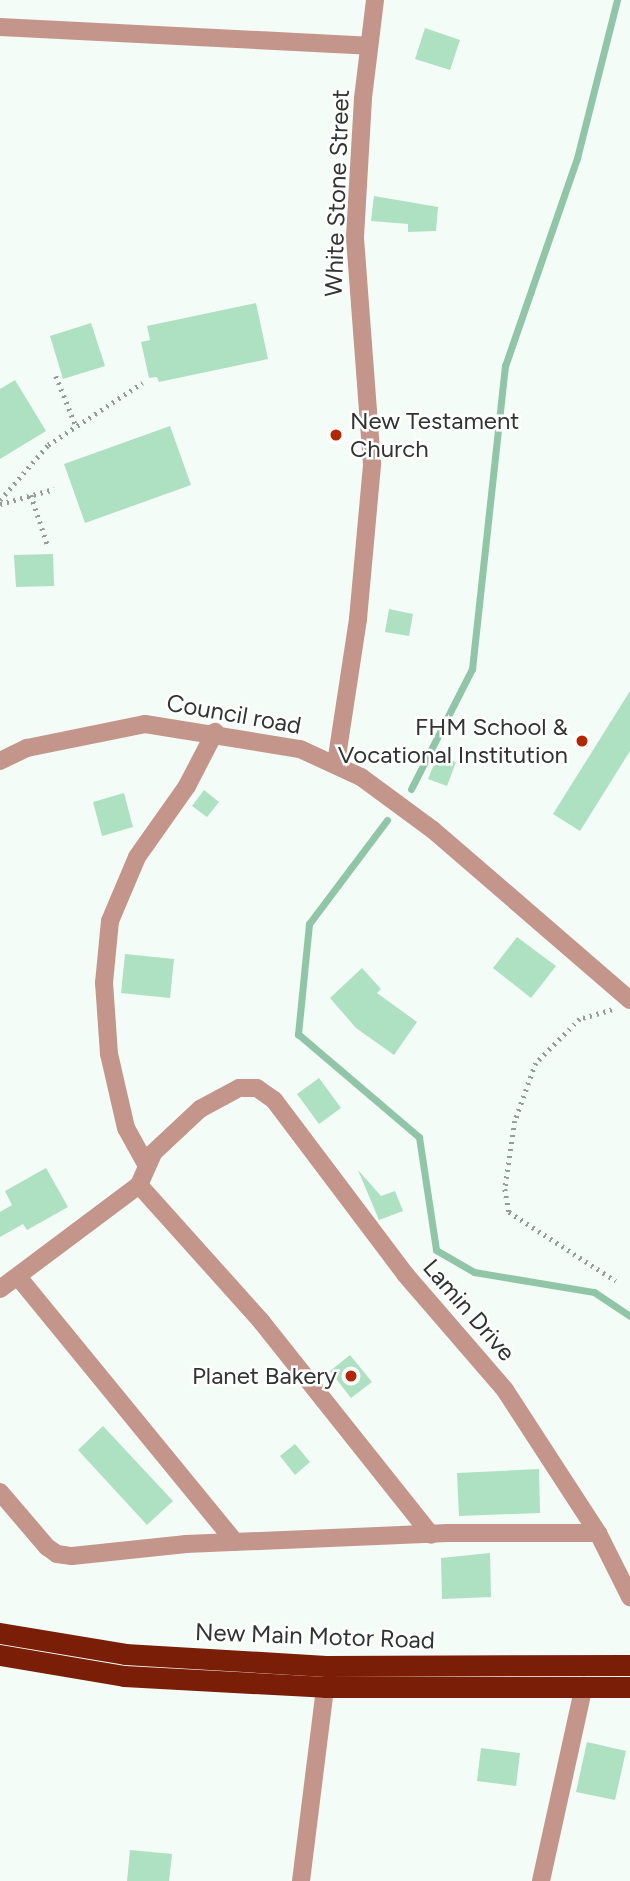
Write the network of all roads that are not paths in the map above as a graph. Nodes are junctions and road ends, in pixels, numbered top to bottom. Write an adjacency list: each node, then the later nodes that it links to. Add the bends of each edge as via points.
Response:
1 (375, 0): 3 (street, White Stone Street)
2 (0, 27): 3 (street)
3 (369, 46): 6 (street, White Stone Street, via 355,237 372,464 358,619)
4 (215, 732): 5 (street, Council road, via 145,724 27,748); 6 (street, Council road, via 300,749); 8 (street, via 187,786 137,857 110,921 104,983 109,1054 126,1128)
5 (0, 761)
6 (336, 763): 7 (street, Council road, via 433,830)
7 (624, 1004)
8 (147, 1166): 9 (street); 13 (street, Lamin Drive, via 174,1130 239,1088 257,1088 274,1100 405,1274 505,1390)
9 (139, 1185): 10 (street); 14 (street, via 261,1321)
10 (19, 1278): 11 (street); 15 (street)
11 (0, 1289)
12 (0, 1492): 15 (street, via 57,1554)
13 (598, 1533): 14 (street); 16 (street, Lamin Drive)
14 (431, 1535): 15 (street)
15 (235, 1542)
16 (630, 1597)
17 (0, 1633): 19 (highway, New Main Motor Road, via 125,1654 326,1667)
18 (0, 1655): 21 (highway, New Main Motor Road, via 124,1676)
19 (630, 1665)
20 (584, 1686): 21 (highway, New Main Motor Road); 22 (highway, New Main Motor Road); 24 (street)
21 (325, 1687): 23 (street)
22 (630, 1687)
23 (301, 1881)
24 (541, 1881)

